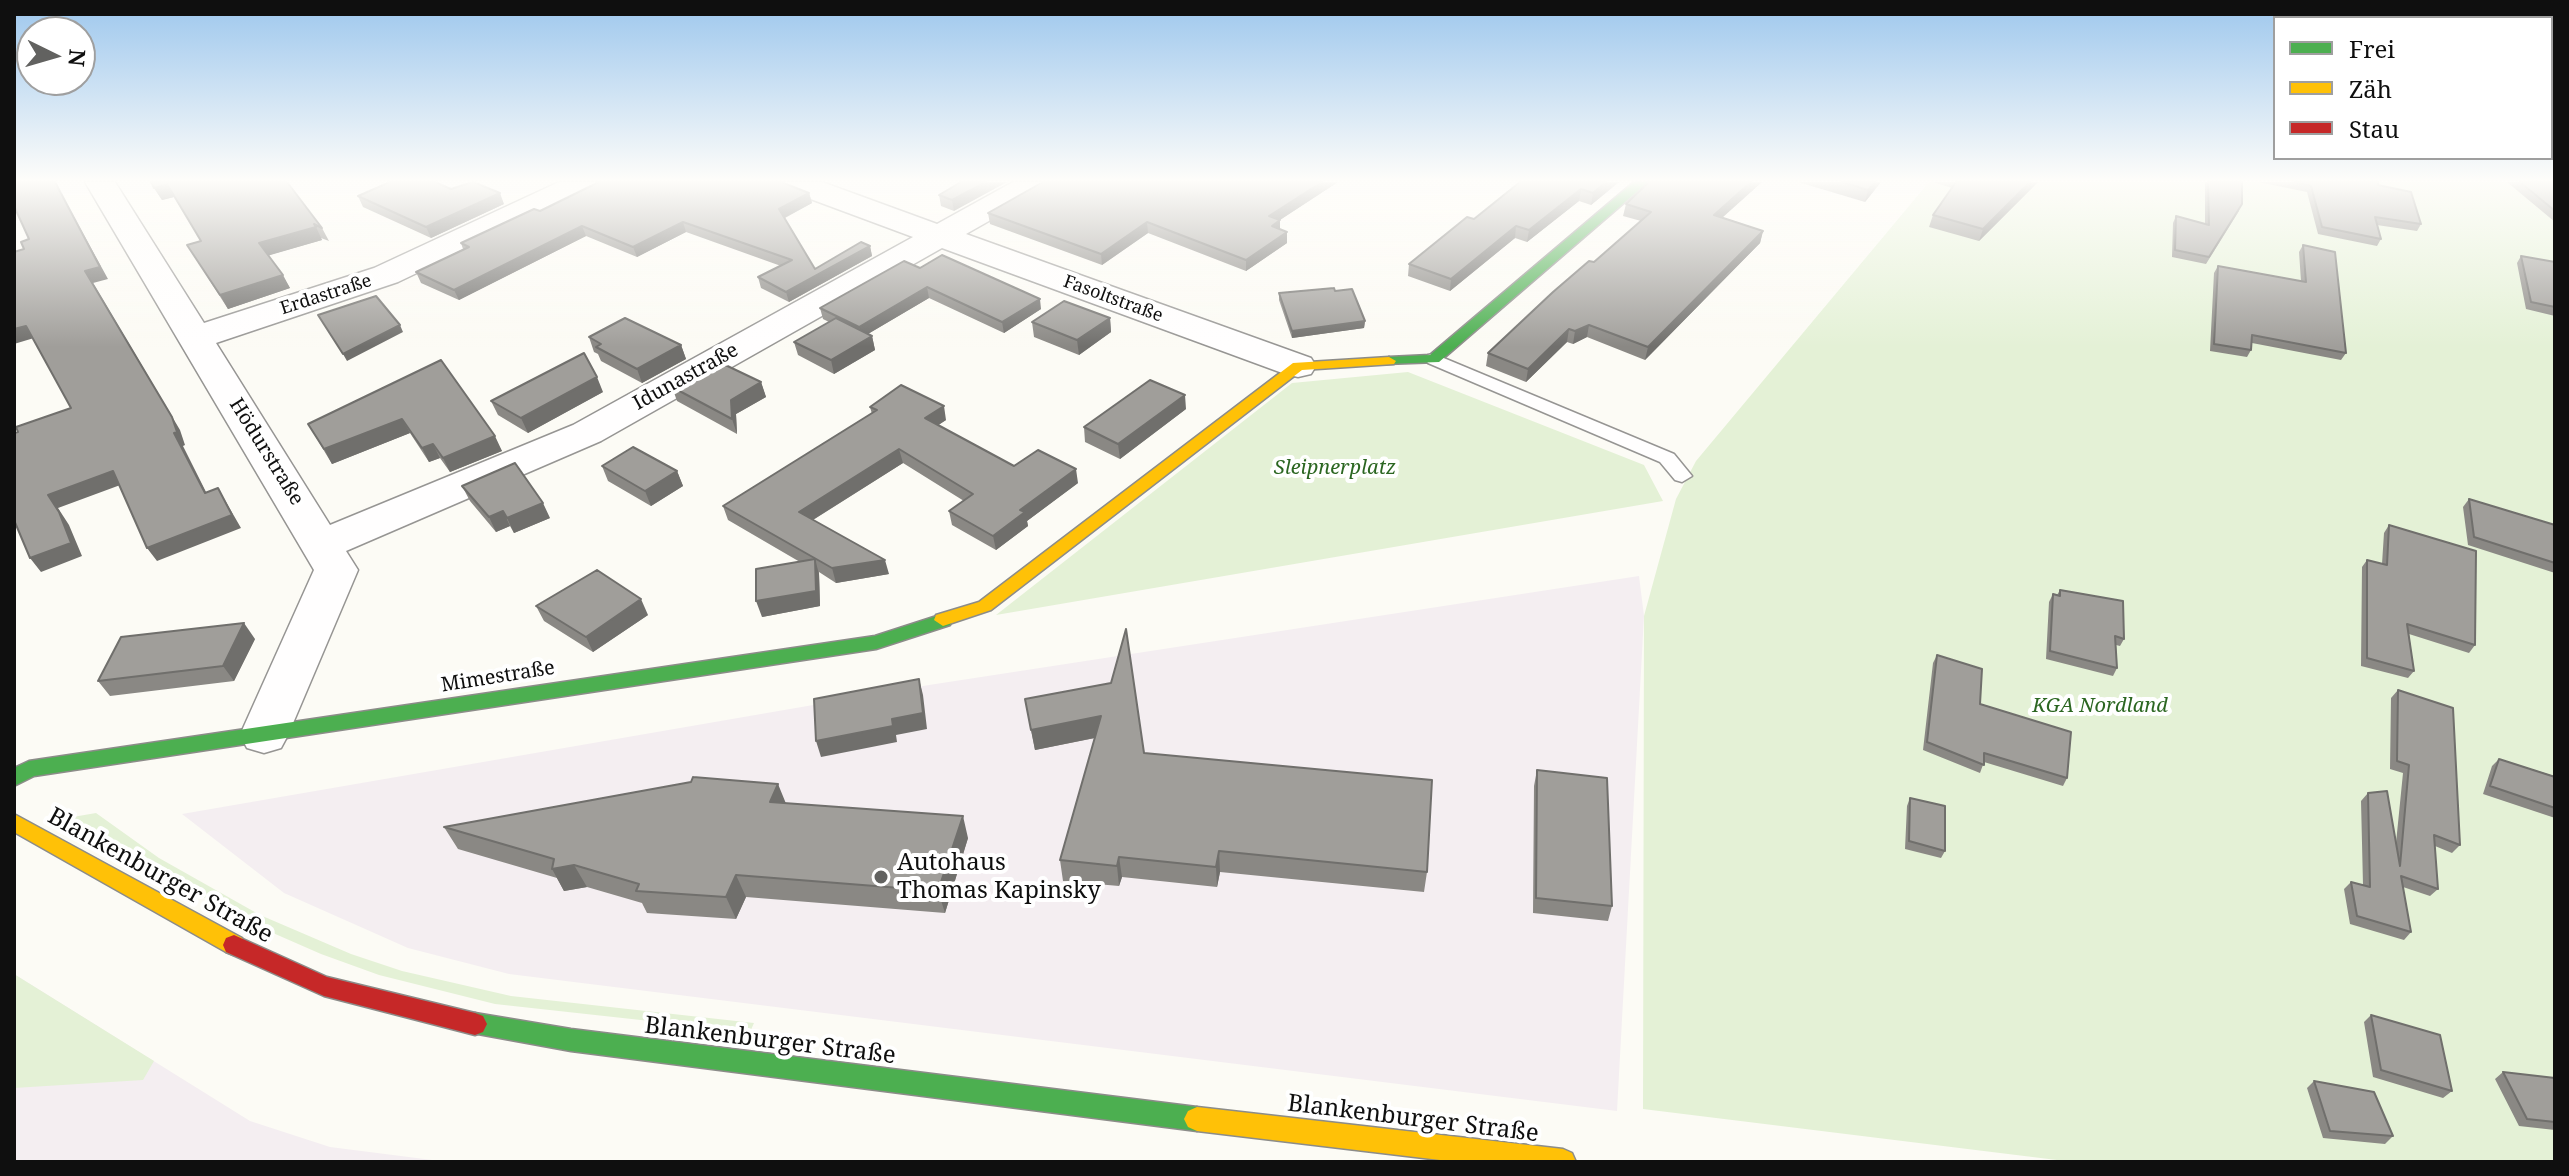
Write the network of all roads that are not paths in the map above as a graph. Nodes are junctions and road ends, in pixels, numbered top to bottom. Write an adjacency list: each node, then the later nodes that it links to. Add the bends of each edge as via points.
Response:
1 (133, 237): 6 (street, Hödurstraße)
2 (467, 237): 6 (street, Erdastraße, via 386,275)
3 (937, 237): 10 (street, Idunastraße, via 587,433)
4 (941, 237): 8 (street, Fasoltstraße)
5 (1578, 237): 7 (street)
6 (194, 338): 10 (street, Hödurstraße)
7 (1434, 359): 8 (street); 9 (lane, via 1667,458)
8 (1298, 366): 11 (street, Mimestraße, via 985,606 876,642)
9 (1682, 476)
10 (323, 544): 11 (street, Hödurstraße, via 336,570)
11 (264, 735): 12 (street, Mimestraße, via 29,769)
12 (14, 778)
13 (14, 822): 14 (street, Blankenburger Straße, via 257,958 324,986 460,1022 585,1042)
14 (1563, 1162)

